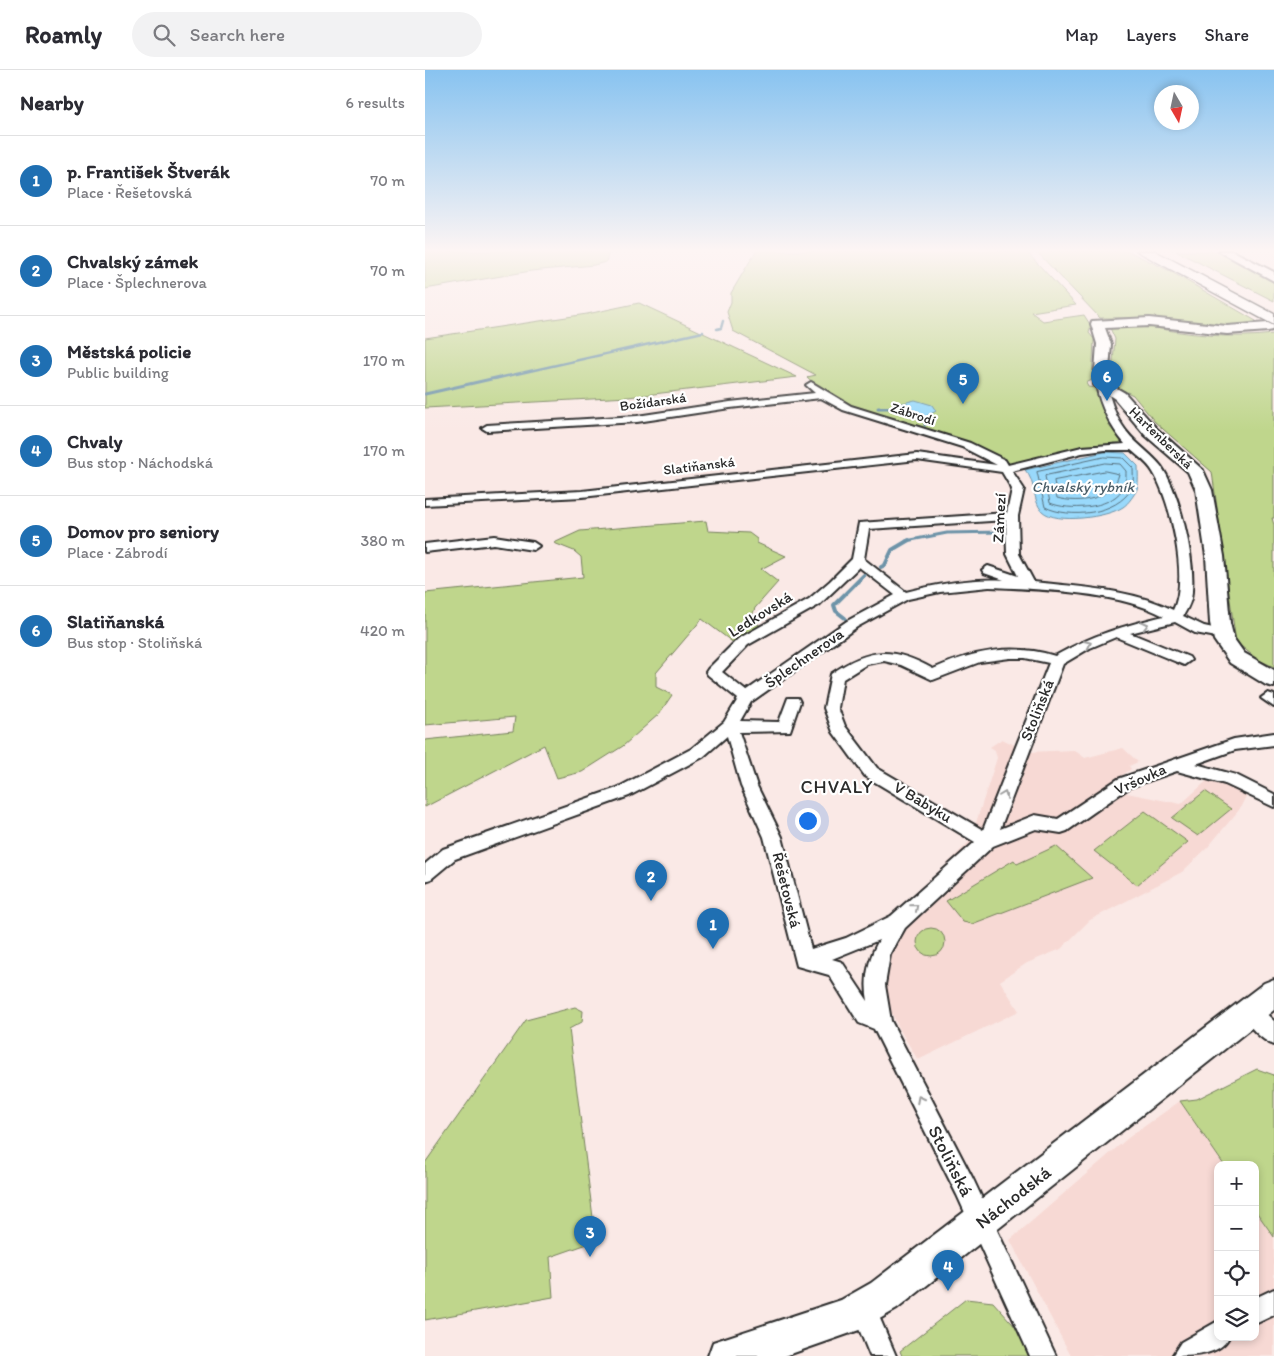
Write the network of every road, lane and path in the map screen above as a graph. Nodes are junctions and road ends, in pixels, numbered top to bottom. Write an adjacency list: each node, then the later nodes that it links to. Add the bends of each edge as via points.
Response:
1 (1248, 311): 2 (highway)
2 (1271, 324): 4 (street, via 1227,330 1149,322 1099,323 1104,344)
3 (811, 385): 5 (street, Zábrodí)
4 (1101, 385): 7 (street, via 1110,416); 19 (street, Hartenberská, via 1120,396 1151,432 1195,470 1204,490 1215,556)
5 (823, 395): 6 (street, Božídarská, via 637,419); 8 (street, Zábrodí, via 847,408 966,446 1001,462)
6 (487, 428)
7 (1135, 447): 8 (street, via 1105,447); 17 (street, via 1162,477 1177,525 1186,589 1183,606)
8 (1006, 469): 9 (street, Slatiňanská, via 917,457 582,494); 10 (street, Zámezí, via 1018,489)
9 (425, 502)
10 (1013, 516): 13 (street, via 863,526); 15 (street, Zámezí, via 1013,554)
11 (533, 546): 12 (street, via 494,540)
12 (425, 548)
13 (858, 560): 16 (street); 23 (street, Ledkovská, via 814,602 743,642 713,672)
14 (988, 570): 15 (street)
15 (1029, 585): 16 (street, Šplechnerova, via 989,583); 17 (street, Šplechnerova, via 1102,594 1142,603)
16 (904, 596): 23 (street, Šplechnerova, via 852,624)
17 (1175, 618): 18 (street, Stoliňská, one-way to 17); 19 (street, Šplechnerova, via 1200,630)
18 (1116, 632): 20 (street); 21 (street, Stoliňská, one-way to 18)
19 (1222, 634): 22 (street, Hartenberská, via 1227,647)
20 (1184, 660)
21 (1057, 661): 29 (street, Stoliňská, one-way to 21); 29 (street, V Babyku, via 1025,652 991,653 933,675 905,659 876,655 850,666 836,677 831,708 838,728 871,772)
22 (1272, 693)
23 (746, 698): 25 (street, Šplechnerova)
24 (793, 702): 25 (street, via 785,727)
25 (729, 726): 30 (street, Šplechnerova, via 697,753 623,792 449,854); 32 (street, Řešetovská, via 749,786 773,837)
26 (1274, 739): 27 (street, Vršovka, via 1234,745)
27 (1174, 764): 28 (street, via 1230,779); 29 (street, Vršovka, via 1124,783 1061,826 1035,822)
28 (1274, 802)
29 (987, 841): 31 (street, Stoliňská, one-way to 29)
30 (425, 874)
31 (898, 922): 32 (street, via 851,944); 34 (street, Stoliňská, via 881,954 875,985)
32 (804, 960): 34 (street, Stoliňská, via 835,968 866,1016)
33 (1262, 1002): 35 (street); 36 (street, Náchodská)
34 (881, 1022): 36 (street, Stoliňská, one-way to 34)
35 (1274, 1036)
36 (981, 1222): 38 (street, Náchodská); 43 (street, Stoliňská)
37 (1274, 1301): 39 (street)
38 (863, 1309): 41 (street, Náchodská); 42 (street)
39 (1259, 1310)
40 (1214, 1336): 44 (street, via 1189,1350)
41 (727, 1356)
42 (883, 1356)
43 (1043, 1356)
44 (1185, 1356)

